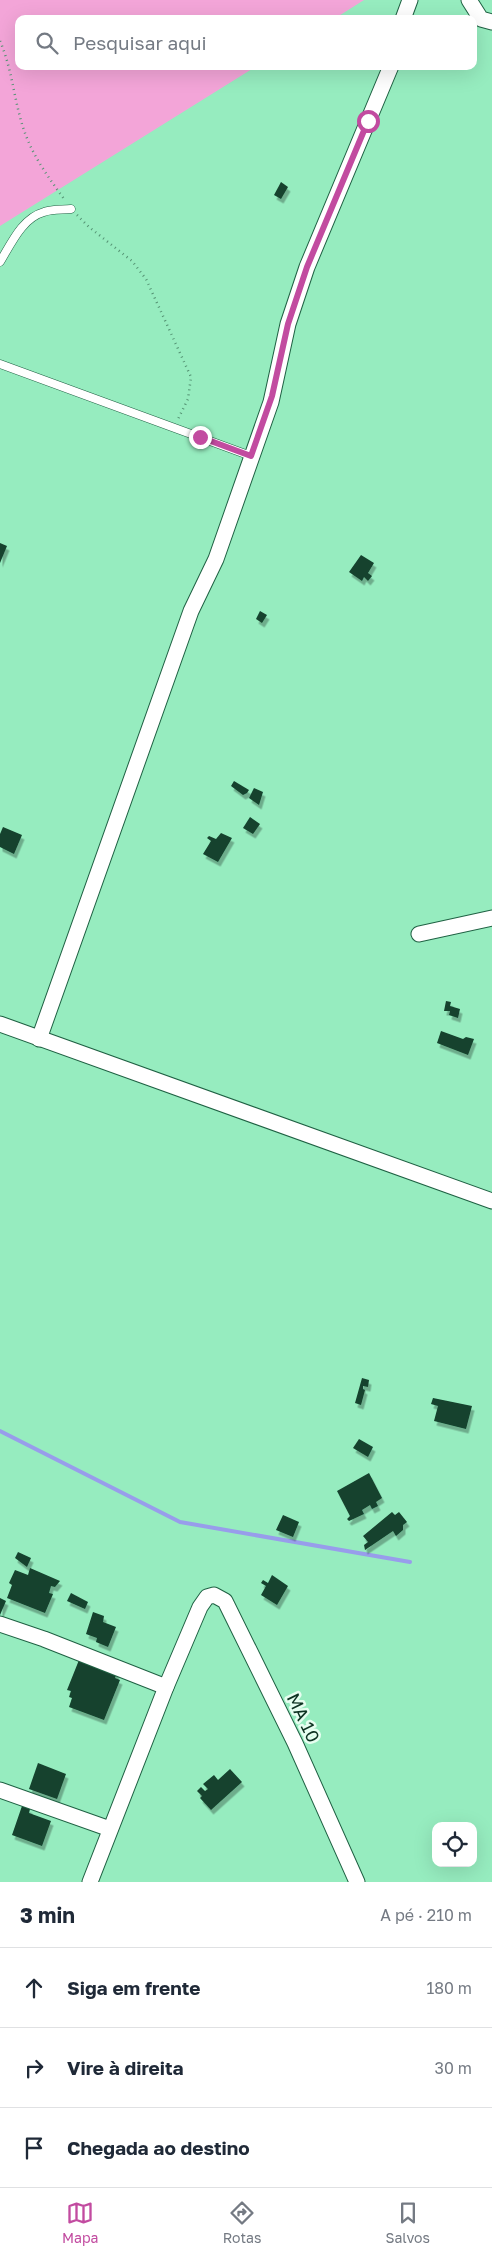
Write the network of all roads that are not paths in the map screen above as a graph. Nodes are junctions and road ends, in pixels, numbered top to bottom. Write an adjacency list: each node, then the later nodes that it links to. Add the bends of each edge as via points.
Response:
1 (410, 0): 3 (street)
2 (469, 0): 4 (street, via 482,19)
3 (404, 15)
4 (492, 22)
5 (389, 70): 9 (street, via 307,267 288,324 272,396)
6 (72, 209): 7 (lane, via 44,212 31,218)
7 (0, 262)
8 (0, 364): 9 (lane)
9 (251, 456): 13 (street, via 216,559 188,621)
10 (492, 918): 11 (street)
11 (419, 934)
12 (0, 1024): 13 (street)
13 (39, 1039): 14 (street)
14 (492, 1201)
15 (0, 1624): 16 (street)
16 (166, 1686): 18 (street); 20 (street, MA 10, via 200,1607 210,1596 218,1596 225,1601 295,1742)
17 (0, 1790): 18 (street)
18 (110, 1829): 19 (street)
19 (90, 1882)
20 (357, 1882)

